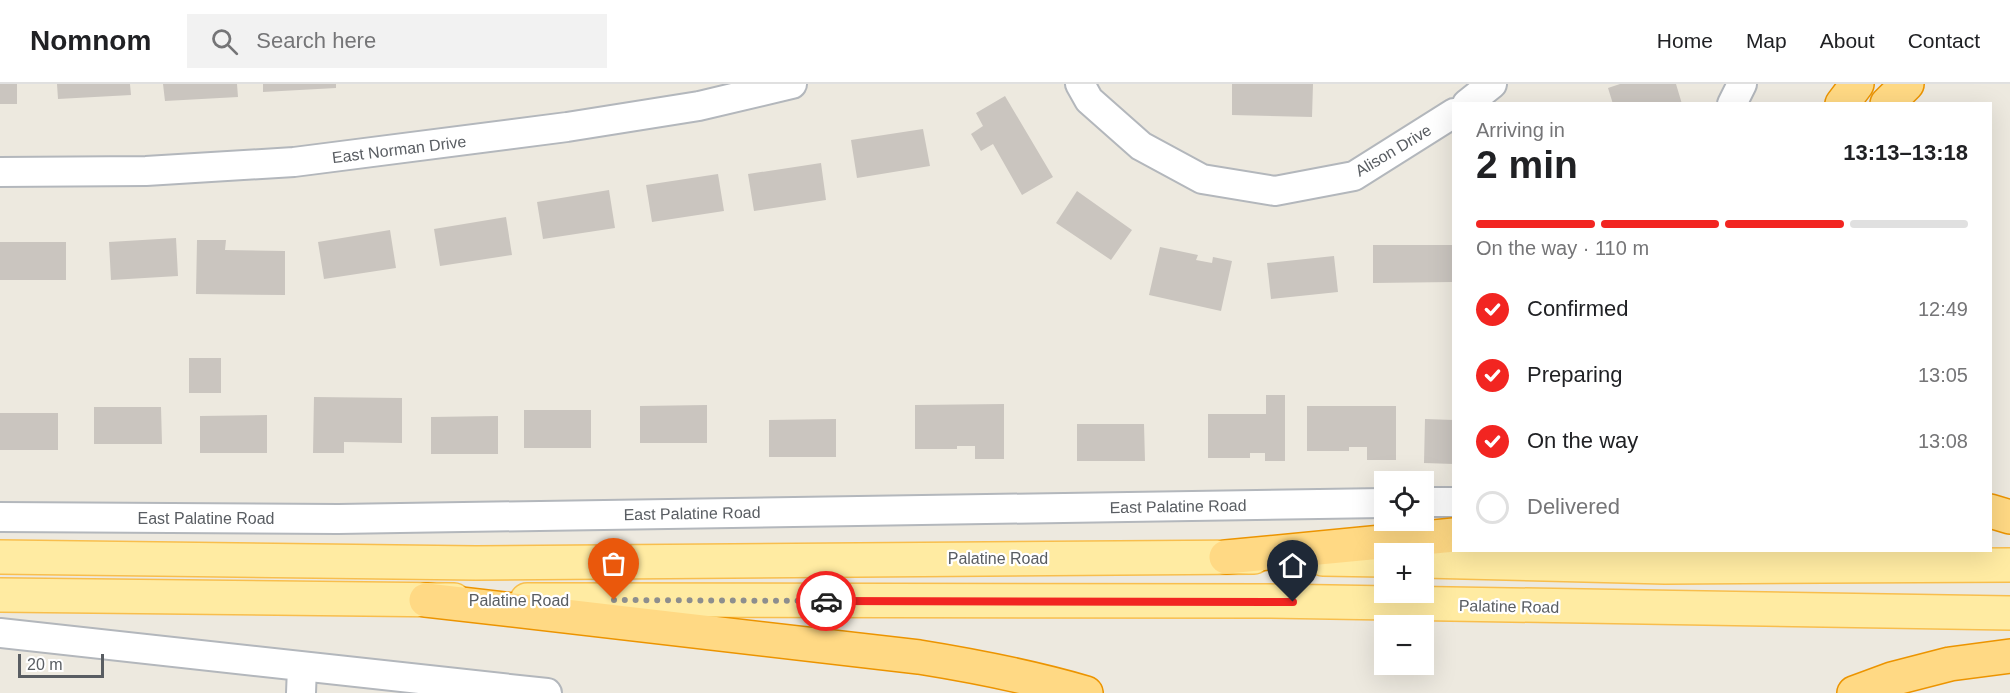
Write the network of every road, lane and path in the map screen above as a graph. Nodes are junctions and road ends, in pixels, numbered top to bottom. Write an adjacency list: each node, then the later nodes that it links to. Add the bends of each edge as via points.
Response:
1 (792, 84): 12 (street, East Norman Drive, via 699,106 567,127 294,162 146,171)
2 (1080, 84): 11 (street, Alison Drive, via 1089,100 1141,146 1202,179 1275,191 1354,176)
3 (1492, 84): 7 (street)
4 (1742, 84): 8 (street)
5 (1857, 84): 9 (highway)
6 (1907, 84): 10 (highway)
7 (1470, 102)
8 (1733, 102)
9 (1844, 102)
10 (1889, 102)
11 (1452, 114)
12 (0, 172)
13 (1434, 502): 14 (street)
14 (1452, 502)
15 (1374, 503): 17 (street, East Palatine Road, via 338,519)
16 (1992, 512): 18 (highway)
17 (0, 517)
18 (2010, 517)
19 (1452, 535): 21 (highway)
20 (0, 557): 21 (main road, Palatine Road, via 476,563)
21 (1226, 557): 22 (main road, Palatine Road)
22 (1374, 560)
23 (1434, 561): 24 (main road, via 1665,567)
24 (2010, 565)
25 (0, 595): 26 (main road, Palatine Road)
26 (426, 600): 27 (main road, Palatine Road, via 1270,601); 32 (highway, via 919,657 988,668)
27 (2010, 613)
28 (0, 633): 30 (street)
29 (2010, 656): 33 (highway, via 1950,664)
30 (302, 680): 31 (street)
31 (547, 693)
32 (1086, 693)
33 (1854, 693)

